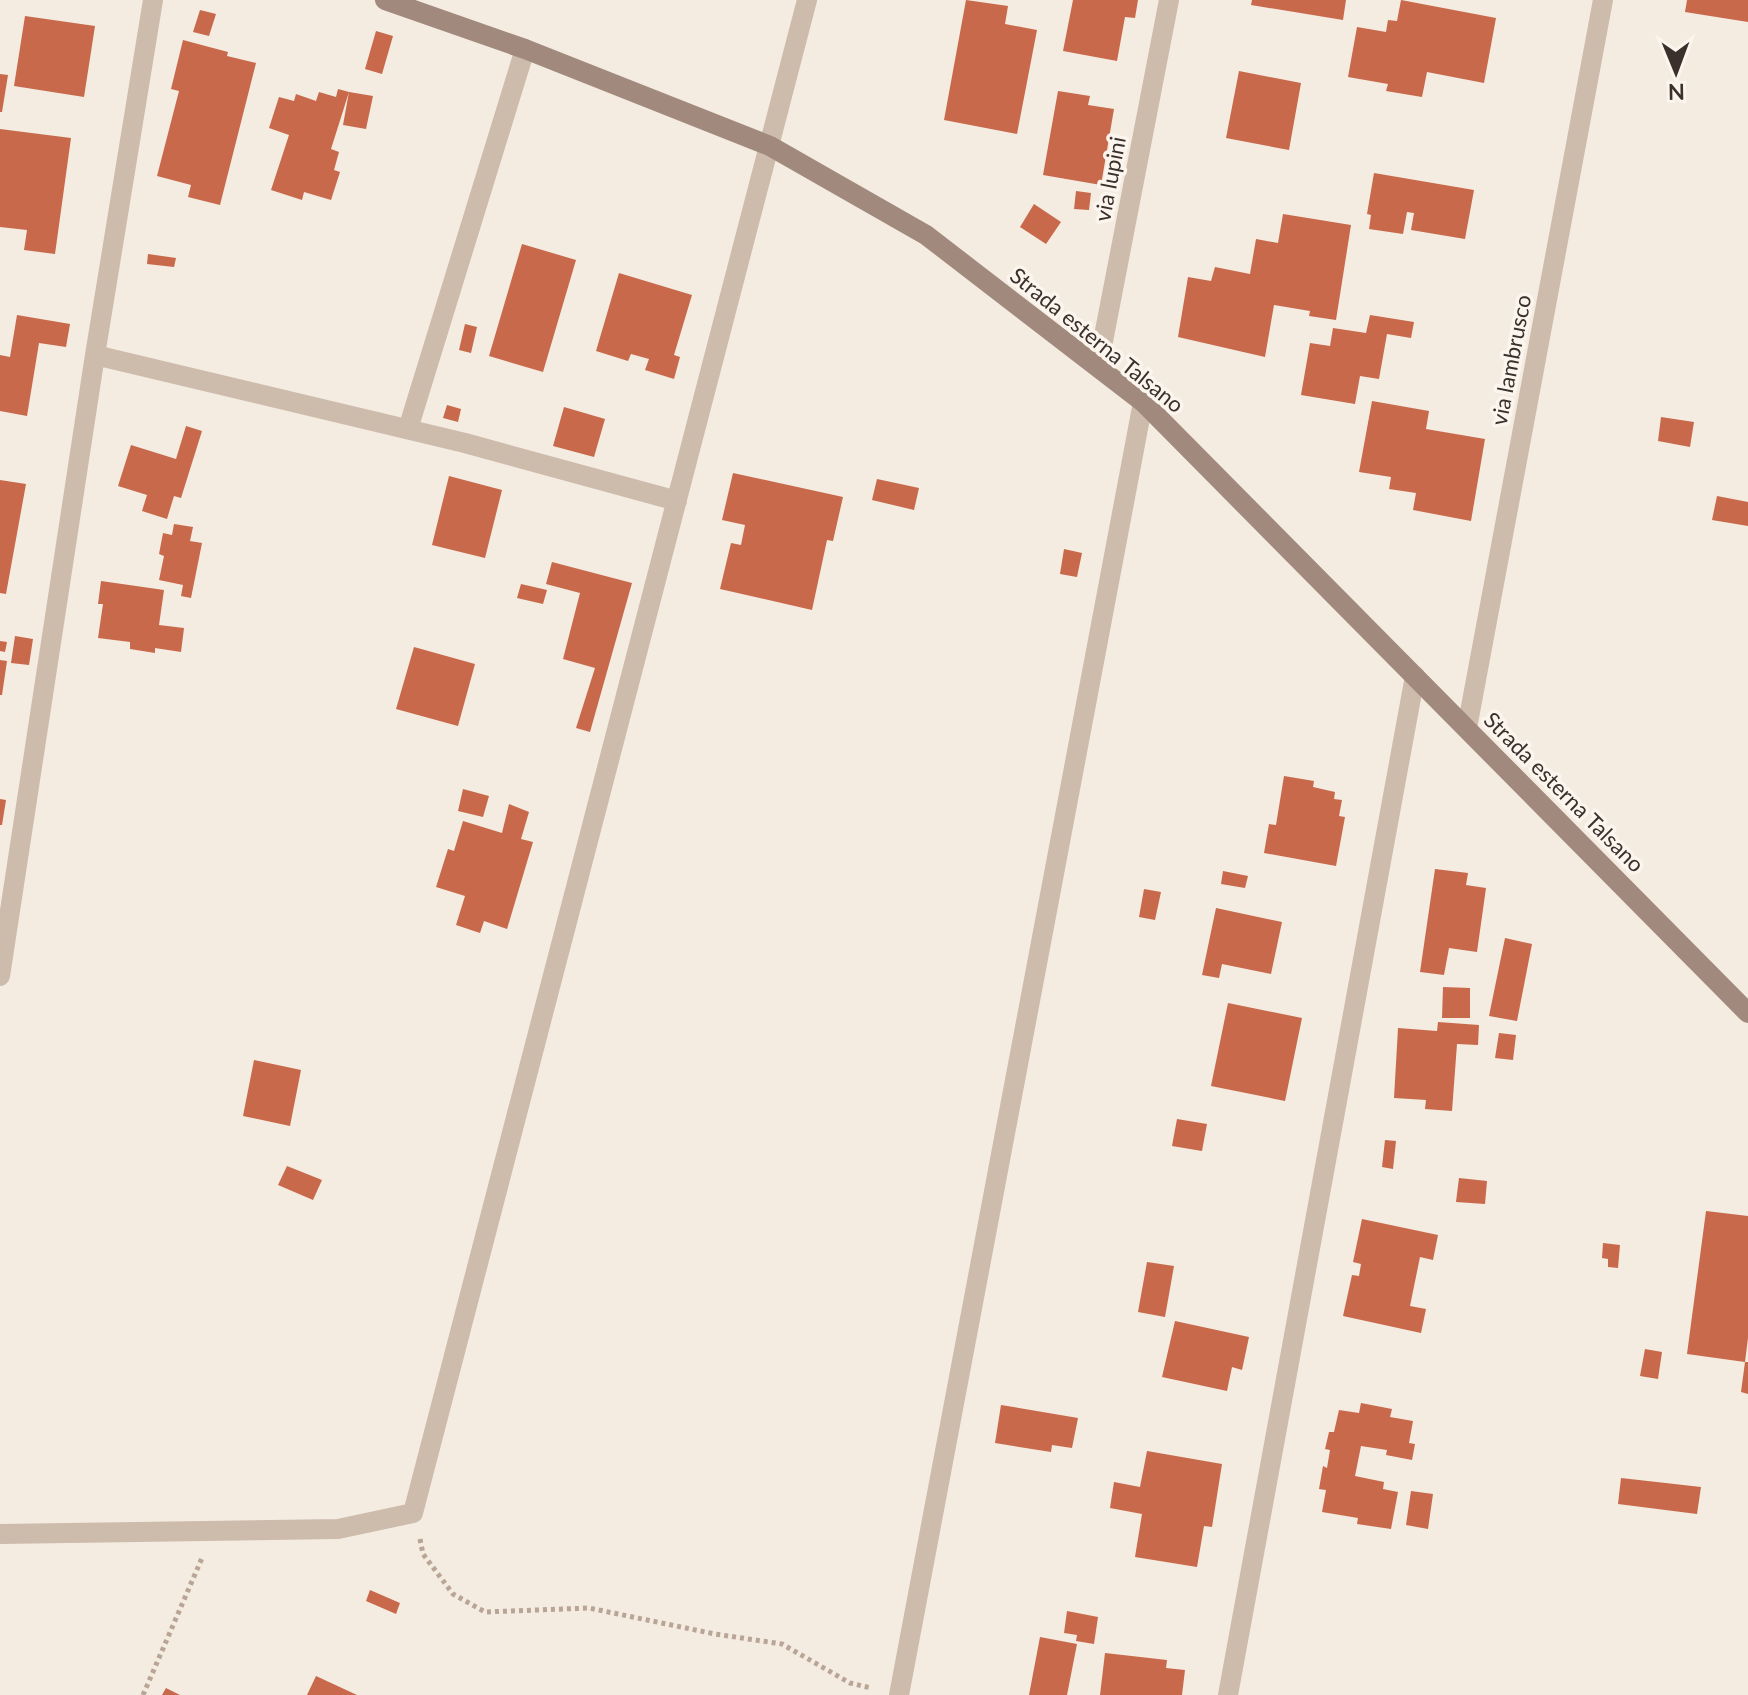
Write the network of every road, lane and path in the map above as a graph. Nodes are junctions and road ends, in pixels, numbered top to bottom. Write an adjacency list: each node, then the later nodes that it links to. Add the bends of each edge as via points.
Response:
1 (153, 0): 8 (street)
2 (385, 0): 6 (street, Strada esterna Talsano)
3 (807, 0): 7 (street)
4 (1169, 0): 9 (street, via lupini)
5 (1603, 0): 14 (street, via lambrusco)
6 (525, 49): 7 (street, Strada esterna Talsano); 11 (street)
7 (770, 146): 9 (street, Strada esterna Talsano, via 926,235); 12 (street)
8 (95, 355): 11 (street); 15 (street)
9 (1098, 367): 10 (street, Strada esterna Talsano)
10 (1143, 402): 13 (street, Strada esterna Talsano); 21 (street)
11 (408, 429): 12 (street)
12 (677, 501): 17 (street)
13 (1415, 676): 14 (street, Strada esterna Talsano); 22 (street)
14 (1467, 728): 16 (street, Strada esterna Talsano)
15 (0, 976)
16 (1748, 1013)
17 (413, 1513): 18 (street, via 338,1529); 21 (path, via 423,1554 453,1594 485,1612 589,1608 782,1644 850,1683)
18 (213, 1531): 19 (street); 20 (path)
19 (0, 1534)
20 (143, 1695)
21 (899, 1695)
22 (1228, 1695)

